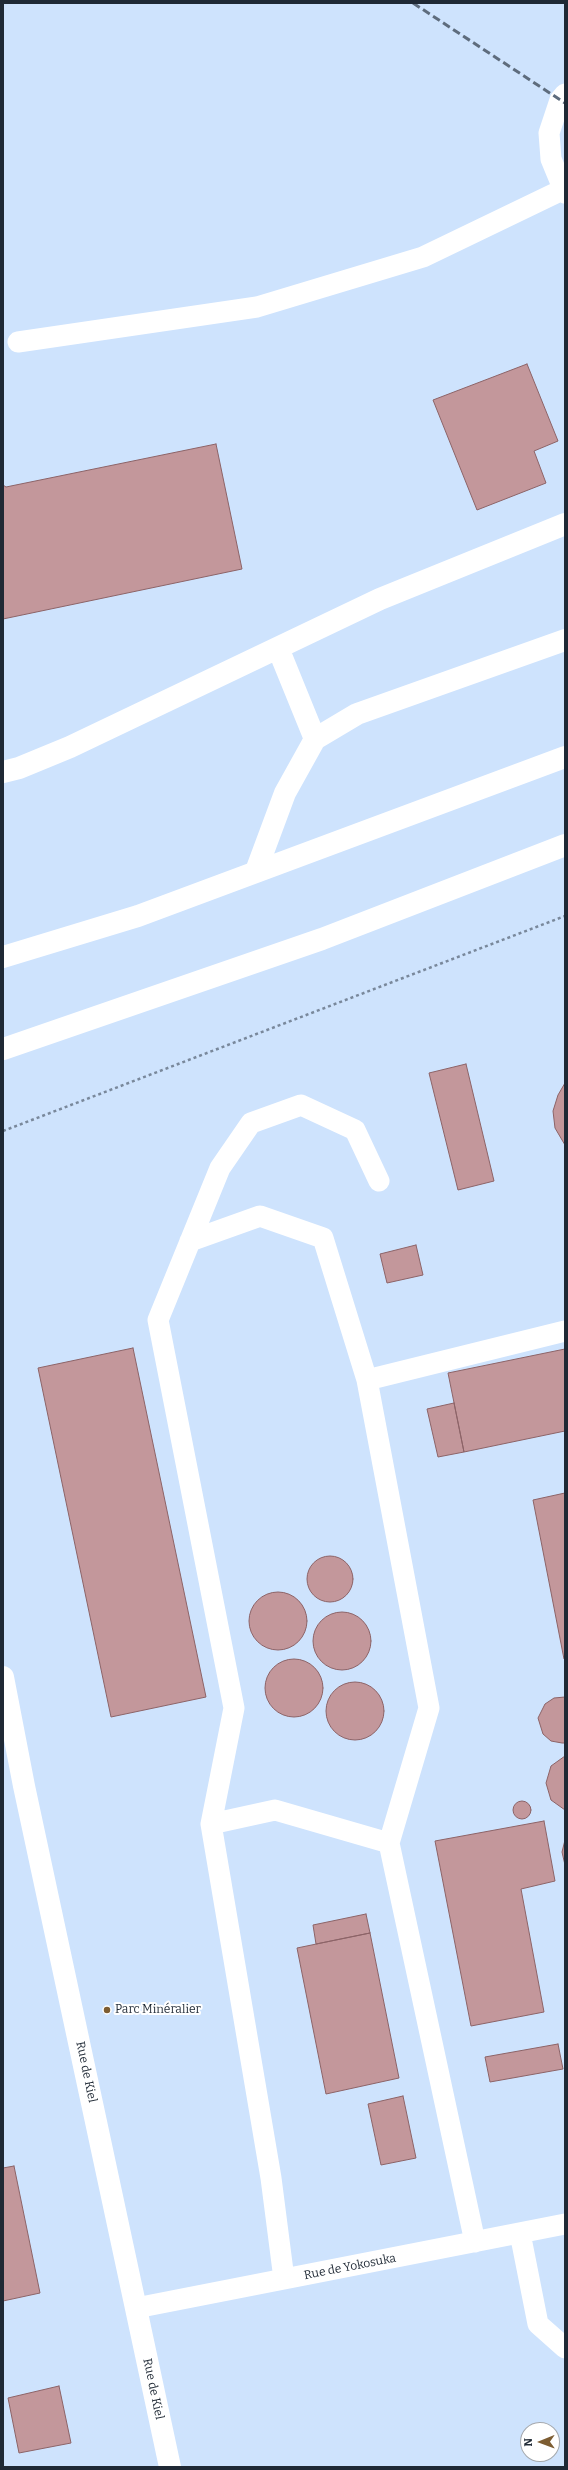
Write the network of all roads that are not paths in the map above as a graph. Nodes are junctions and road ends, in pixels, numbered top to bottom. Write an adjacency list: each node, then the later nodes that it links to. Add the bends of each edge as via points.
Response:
1 (565, 94): 2 (lane, via 560,100 549,132 551,159)
2 (564, 192): 3 (lane, via 423,257 257,307)
3 (18, 342)
4 (565, 524): 6 (street, via 380,599)
5 (565, 640): 7 (street, via 357,714)
6 (278, 648): 7 (street); 9 (street, via 70,747)
7 (315, 739): 11 (street, via 285,793)
8 (565, 757): 11 (street)
9 (3, 772)
10 (565, 845): 13 (street, via 322,939)
11 (256, 871): 12 (street, via 138,916)
12 (3, 957)
13 (3, 1048)
14 (379, 1181): 15 (lane, via 355,1130 301,1105 252,1123 220,1168)
15 (190, 1241): 17 (lane, via 260,1216 324,1238); 19 (lane, via 158,1320 234,1708)
16 (565, 1331): 17 (lane)
17 (367, 1380): 20 (lane, via 429,1708)
18 (3, 1678): 25 (street, Rue de Kiel)
19 (211, 1824): 20 (lane, via 275,1810); 24 (lane, via 271,2178)
20 (389, 1843): 23 (lane)
21 (565, 2224): 22 (lane, Rue de Yokosuka)
22 (520, 2233): 23 (lane, Rue de Yokosuka); 26 (lane, via 538,2324)
23 (475, 2242): 24 (lane, Rue de Yokosuka)
24 (284, 2280): 25 (lane, Rue de Yokosuka)
25 (136, 2308): 27 (street, Rue de Kiel)
26 (565, 2348)
27 (170, 2467)

